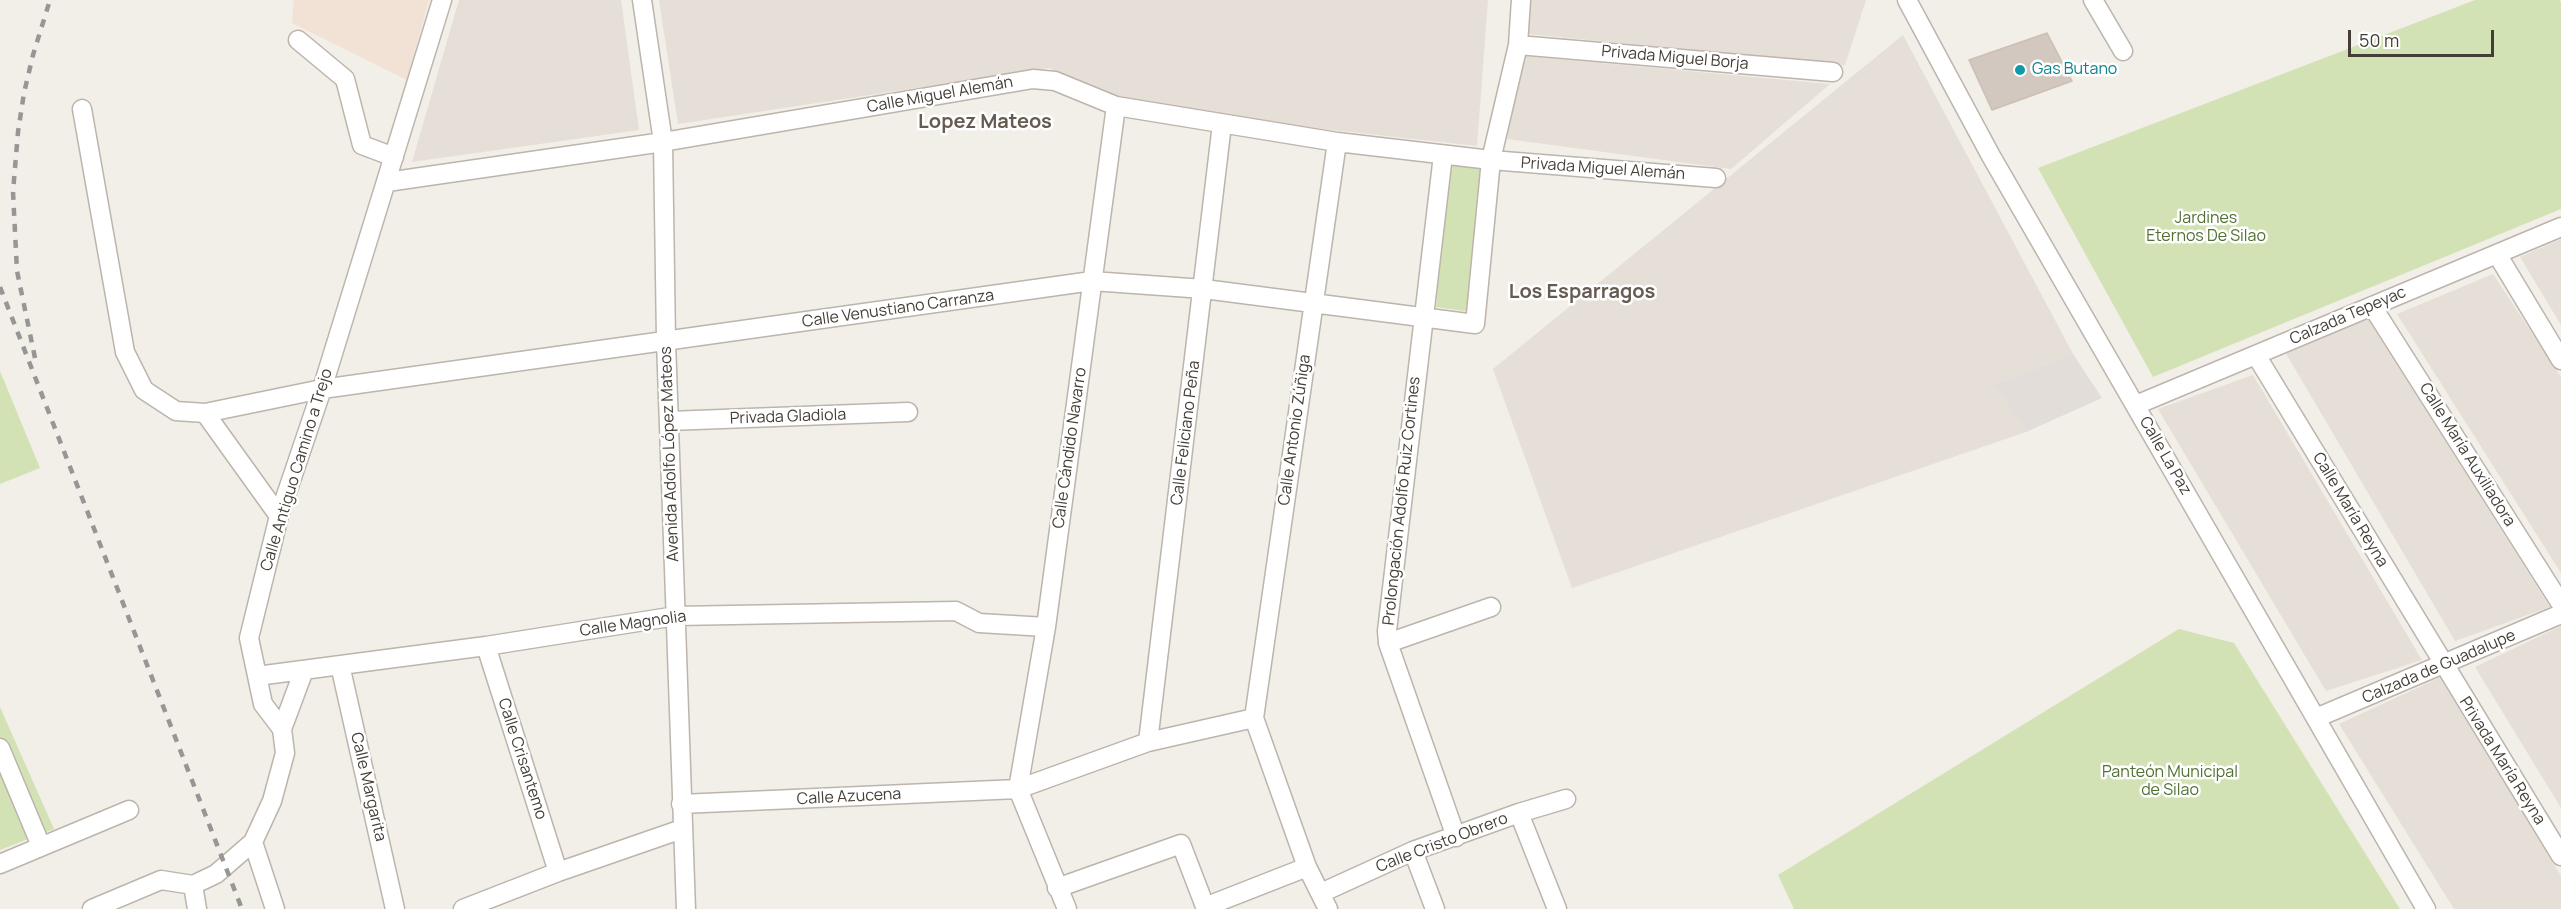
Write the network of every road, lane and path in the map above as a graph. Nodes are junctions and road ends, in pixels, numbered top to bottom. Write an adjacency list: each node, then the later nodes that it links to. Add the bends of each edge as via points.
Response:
1 (442, 0): 16 (street, Calle Antiguo Camino a Trejo)
2 (642, 0): 13 (street, Avenida Adolfo López Mateos)
3 (1521, 0): 7 (street)
4 (1907, 0): 31 (street, Calle La Paz, via 1991,156)
5 (2093, 0): 8 (street)
6 (298, 40): 16 (street, via 345,79 362,145)
7 (1518, 45): 9 (street, Privada Miguel Borja); 17 (street)
8 (2123, 51)
9 (1833, 72)
10 (1116, 106): 12 (street, Calle Miguel Alemán); 13 (street, Calle Miguel Alemán, via 1055,81 1033,79); 22 (street, Calle Cándido Navarro)
11 (82, 109): 33 (street, Calle Venustiano Carranza, via 125,352 144,390 176,411)
12 (1222, 124): 14 (street, Calle Miguel Alemán); 23 (street, Calle Feliciano Peña)
13 (663, 142): 19 (street, Calle Miguel Alemán); 27 (street, Avenida Adolfo López Mateos)
14 (1337, 142): 15 (street, Calle Miguel Alemán); 24 (street, Calle Antonio Zúñiga)
15 (1443, 155): 17 (street, Calle Miguel Alemán); 26 (street, Prolongación Adolfo Ruiz Cortines)
16 (394, 157): 19 (street, Calle Antiguo Camino a Trejo)
17 (1491, 160): 18 (street, Privada Miguel Alemán); 26 (street, Calle Venustiano Carranza, via 1475,324)
18 (1716, 178)
19 (387, 182): 30 (street, Calle Antiguo Camino a Trejo)
20 (2561, 227): 21 (street, Calzada Tepeyac)
21 (2497, 254): 25 (street, Calzada Tepeyac); 29 (street)
22 (1092, 281): 23 (street, Calle Venustiano Carranza); 27 (street, Calle Venustiano Carranza); 40 (street, Calle Cándido Navarro)
23 (1204, 289): 24 (street, Calle Venustiano Carranza); 50 (street, Calle Feliciano Peña)
24 (1312, 304): 26 (street, Calle Venustiano Carranza); 47 (street, Calle Antonio Zúñiga)
25 (2372, 306): 28 (street, Calzada Tepeyac); 36 (street, Calle María Auxiliadora)
26 (1423, 315): 41 (street, Prolongación Adolfo Ruiz Cortines)
27 (666, 341): 30 (street, Calle Venustiano Carranza); 34 (street, Avenida Adolfo López Mateos)
28 (2256, 355): 31 (street, Calzada Tepeyac); 44 (street, Calle María Reyna)
29 (2561, 360)
30 (322, 388): 33 (street, Calle Venustiano Carranza); 35 (street, Calle Antiguo Camino a Trejo)
31 (2136, 405): 48 (street, Calle La Paz)
32 (908, 412): 34 (street, Privada Gladiola)
33 (205, 413): 35 (street)
34 (669, 421): 39 (street, Avenida Adolfo López Mateos)
35 (279, 516): 46 (street, Calle Antiguo Camino a Trejo, via 249,638)
36 (2561, 604)
37 (1491, 607): 41 (street)
38 (2561, 614): 44 (street, Calzada de Guadalupe)
39 (676, 616): 40 (street, Calle Magnolia, via 956,611 979,623); 42 (street, Calle Magnolia); 54 (street, Avenida Adolfo López Mateos)
40 (1046, 627): 52 (street, Calle Cándido Navarro)
41 (1388, 643): 58 (street, Prolongación Adolfo Ruiz Cortines)
42 (486, 646): 43 (street, Calle Magnolia); 65 (street, Calle Crisantemo)
43 (340, 666): 45 (street, Calle Magnolia); 73 (street, Calle Margarita)
44 (2444, 666): 48 (street, Calzada de Guadalupe); 62 (street, Privada María Reyna)
45 (304, 670): 46 (street, Calle Magnolia); 49 (street)
46 (257, 676): 49 (street, Calle Antiguo Camino a Trejo, via 263,704)
47 (1254, 718): 50 (street, Calle Azucena); 64 (street)
48 (2316, 718): 79 (street, Calle La Paz)
49 (282, 729): 59 (street, via 285,753 272,801)
50 (1148, 741): 52 (street, Calle Azucena)
51 (0, 748): 60 (street)
52 (1018, 789): 54 (street, Calle Azucena); 67 (street)
53 (1566, 799): 56 (street, Calle Cristo Obrero)
54 (681, 804): 57 (street, Avenida Adolfo López Mateos)
55 (129, 810): 60 (street)
56 (1520, 813): 58 (street, Calle Cristo Obrero); 78 (street)
57 (681, 829): 65 (street); 75 (street, Avenida Adolfo López Mateos)
58 (1456, 837): 61 (street, Calle Cristo Obrero)
59 (253, 842): 66 (street, via 216,874); 72 (street)
60 (40, 846): 63 (street)
61 (1413, 852): 68 (street, Calle Cristo Obrero); 77 (street)
62 (2561, 856)
63 (0, 864)
64 (1307, 867): 68 (street); 69 (street)
65 (558, 872): 74 (street)
66 (193, 885): 70 (street, via 161,880); 71 (street)
67 (1057, 888): 69 (street, via 1182,844); 76 (street)
68 (1324, 901)
69 (1205, 908)
70 (92, 909)
71 (197, 909)
72 (275, 909)
73 (395, 909)
74 (464, 909)
75 (686, 909)
76 (1067, 909)
77 (1435, 909)
78 (1557, 909)
79 (2426, 909)

